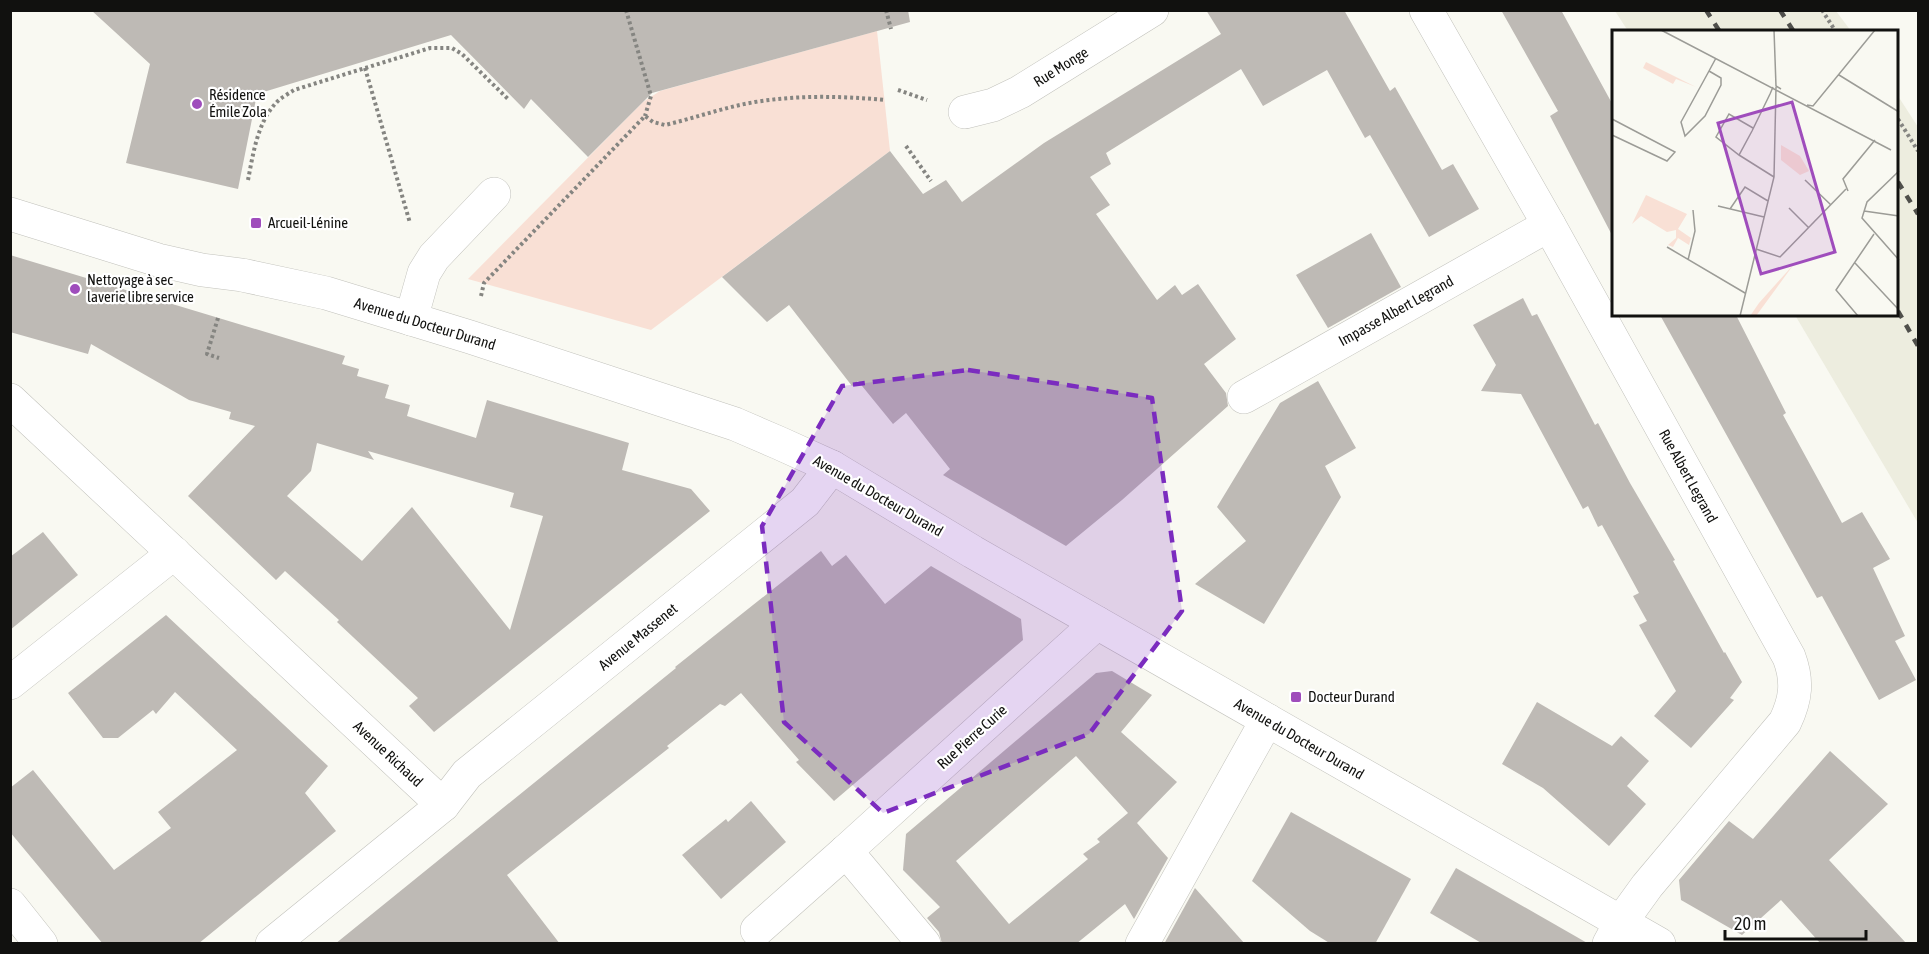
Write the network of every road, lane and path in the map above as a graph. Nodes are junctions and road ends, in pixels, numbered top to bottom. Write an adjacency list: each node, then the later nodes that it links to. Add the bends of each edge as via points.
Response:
1 (626, 10): 12 (path, via 651,96)
2 (886, 10): 6 (path)
3 (1152, 10): 11 (street, Rue Monge, via 1020,92)
4 (1426, 10): 21 (street, Rue Albert Legrand)
5 (1821, 10): 7 (path)
6 (891, 29)
7 (1835, 30)
8 (365, 68): 9 (path, via 430,48 452,48); 16 (path, via 294,90 275,103 264,118); 20 (path)
9 (508, 99)
10 (885, 100): 12 (path, via 786,98 753,102 665,125)
11 (965, 112)
12 (645, 116): 24 (path, via 484,283)
13 (1899, 121): 15 (path)
14 (906, 146): 17 (path)
15 (1918, 151)
16 (248, 180)
17 (931, 181)
18 (494, 194): 23 (street, via 424,273)
19 (16, 213): 23 (street, Avenue du Docteur Durand, via 158,260 326,293)
20 (408, 214)
21 (1549, 225): 26 (street, Impasse Albert Legrand); 37 (street, Rue Albert Legrand, via 1795,673 1796,689 1785,722 1647,886)
22 (218, 318): 25 (path, via 207,354)
23 (411, 319): 24 (street, Avenue du Docteur Durand)
24 (470, 337): 28 (street, Avenue du Docteur Durand, via 735,424)
25 (219, 358)
26 (1244, 397)
27 (10, 400): 29 (street, Avenue Richaud)
28 (832, 467): 30 (street, Avenue du Docteur Durand); 33 (street, Avenue Massenet, via 805,502 467,774)
29 (174, 553): 31 (street); 33 (street, Avenue Richaud)
30 (1097, 622): 32 (street, Avenue du Docteur Durand); 34 (street, Rue Pierre Curie)
31 (10, 683)
32 (1267, 720): 37 (street, Avenue du Docteur Durand); 41 (street)
33 (443, 806): 39 (street)
34 (846, 851): 36 (street, Rue Pierre Curie); 40 (street)
35 (10, 905): 38 (street)
36 (757, 930)
37 (1615, 932): 42 (street, Avenue du Docteur Durand)
38 (41, 944)
39 (272, 944)
40 (924, 944)
41 (1142, 944)
42 (1659, 944)

